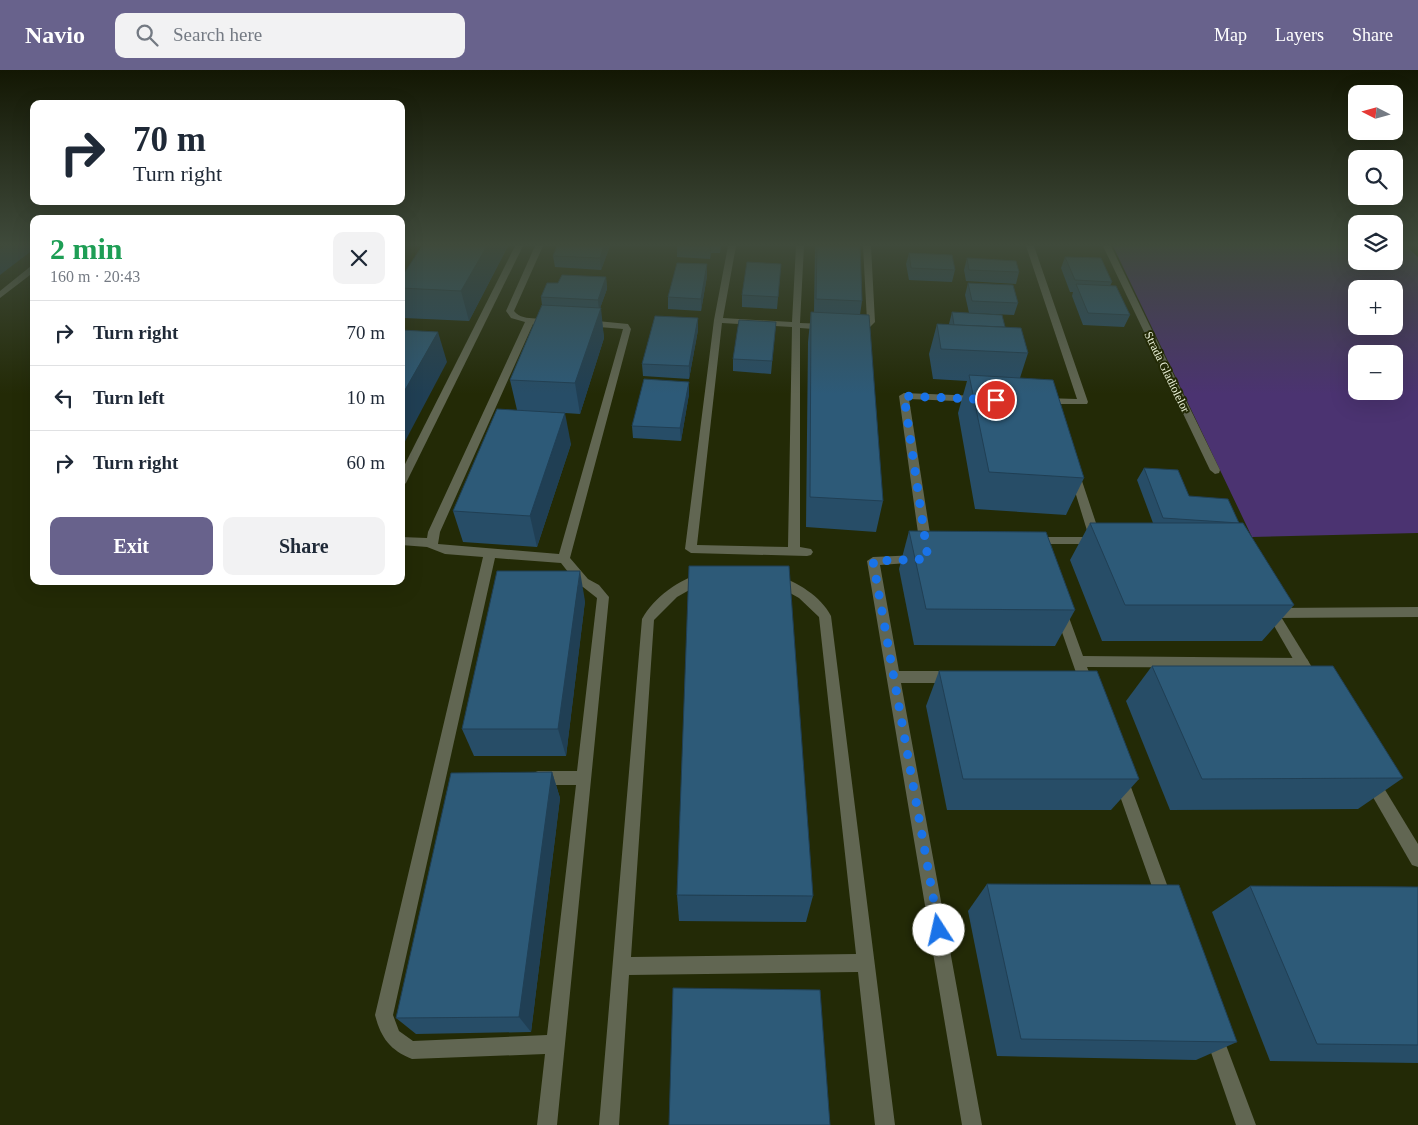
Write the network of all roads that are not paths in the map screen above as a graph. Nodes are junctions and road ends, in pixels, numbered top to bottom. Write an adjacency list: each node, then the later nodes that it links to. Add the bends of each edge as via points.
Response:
1 (495, 295): 19 (street)
2 (517, 295): 9 (street, via 510,311 514,316)
3 (723, 295): 8 (street)
4 (797, 295): 12 (street)
5 (870, 295): 14 (street, via 871,322 864,328)
6 (1047, 295): 16 (street, via 1083,402 1053,406)
7 (1131, 295): 18 (street, Strada Gladiolelor)
8 (718, 320): 12 (street); 24 (street, via 691,549)
9 (530, 321): 10 (street); 23 (street)
10 (560, 322)
11 (580, 323): 27 (street, via 619,324 627,329)
12 (796, 324): 13 (street); 24 (street)
13 (835, 327)
14 (845, 328)
15 (992, 399): 42 (street, via 904,396 929,540 928,559 873,561)
16 (1032, 401)
17 (1069, 457): 22 (street, via 1096,541)
18 (1215, 470)
19 (405, 475)
20 (405, 541): 23 (street)
21 (1017, 541): 22 (street)
22 (1035, 541): 28 (street)
23 (431, 543): 26 (street, via 446,550)
24 (794, 551): 25 (street)
25 (807, 552)
26 (490, 553): 27 (street); 34 (street)
27 (564, 559): 33 (street)
28 (1042, 560)
29 (722, 574): 54 (street, via 704,576 680,587 662,600 648,619)
30 (759, 574): 53 (street, via 788,584 812,600 825,616)
31 (504, 581): 34 (street)
32 (554, 581): 33 (street)
33 (583, 581): 50 (street, via 596,587 604,597)
34 (484, 582): 47 (street)
35 (1055, 596): 39 (street)
36 (1263, 597): 38 (street)
37 (1418, 612): 38 (street)
38 (1273, 613): 40 (street)
39 (1079, 661): 40 (street); 44 (street)
40 (1302, 663): 43 (street)
41 (971, 676): 42 (street)
42 (894, 677): 60 (street)
43 (1322, 696)
44 (1092, 698)
45 (1115, 762): 52 (street)
46 (1361, 764): 51 (street)
47 (438, 778): 48 (street); 56 (street, via 384,1015 388,1030 396,1042 412,1050)
48 (458, 778)
49 (526, 778): 50 (street)
50 (584, 778): 56 (street)
51 (1418, 859)
52 (1171, 918)
53 (866, 963): 54 (street); 59 (street)
54 (622, 966): 58 (street)
55 (1208, 1020): 61 (street)
56 (557, 1044): 57 (street)
57 (547, 1125)
58 (609, 1125)
59 (885, 1125)
60 (972, 1125)
61 (1246, 1125)

